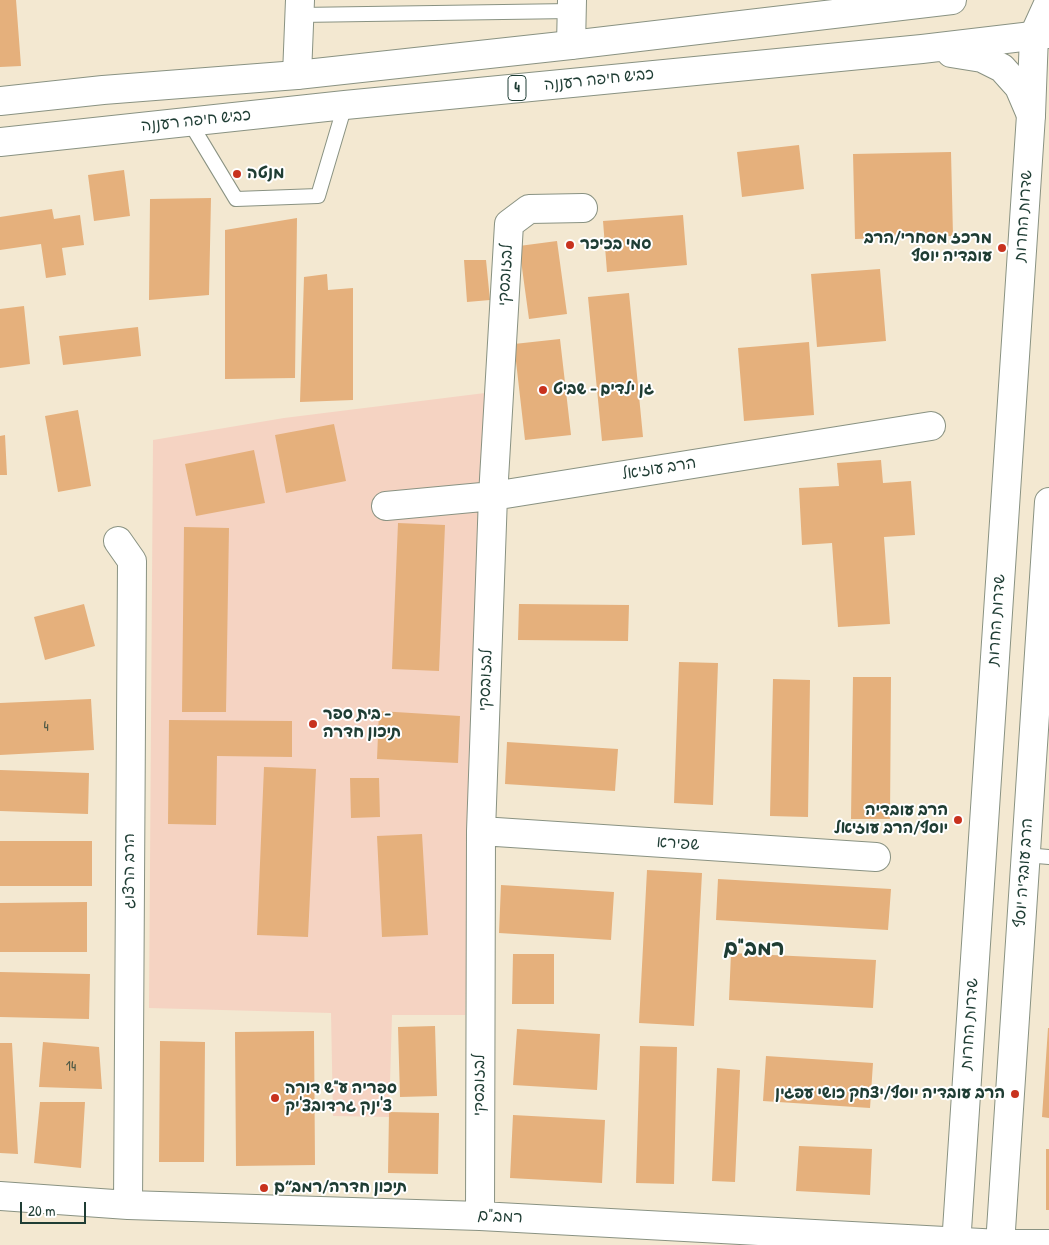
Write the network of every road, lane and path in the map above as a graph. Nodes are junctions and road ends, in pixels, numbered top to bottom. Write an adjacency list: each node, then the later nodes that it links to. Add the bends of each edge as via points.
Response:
1 (952, 0): 6 (main road, 4)
2 (1049, 2): 5 (main road, שדרות החרות)
3 (572, 5): 4 (lane); 6 (main road)
4 (299, 8): 8 (main road)
5 (1041, 35): 7 (main road, כביש חיפה רעננה / 4); 11 (main road, שדרות החרות)
6 (571, 45): 8 (main road, 4)
7 (922, 49): 10 (main road, כביש חיפה רעננה / 4); 11 (main road, via 982,58 1002,68 1019,87)
8 (297, 75): 9 (main road, 4)
9 (0, 101)
10 (345, 105): 12 (main road, כביש חיפה רעננה / 4); 12 (lane, via 318,196 236,199)
11 (1031, 115): 26 (main road, שדרות החרות)
12 (188, 121): 13 (main road, כביש חיפה רעננה / 4)
13 (0, 142)
14 (583, 208): 16 (main road, לבזובסקי, via 529,208 508,224)
15 (931, 426): 16 (main road, הרב עוזיאל)
16 (493, 496): 18 (main road, הרב עוזיאל); 20 (main road, לבזובסקי)
17 (1049, 502): 21 (main road, הרב עובדיה יוסף)
18 (386, 506)
19 (118, 541): 24 (main road, הרב הרצוג, via 132,560)
20 (480, 831): 22 (main road, שפירא); 25 (main road, לבזובסקי)
21 (1037, 856): 27 (main road, הרב עובדיה יוסף)
22 (876, 857)
23 (0, 1196): 24 (main road, רמב"ם)
24 (128, 1205): 25 (main road, רמב"ם)
25 (480, 1216): 26 (main road, רמב"ם)
26 (956, 1243): 27 (main road, רמב"ם)
27 (1000, 1244): 28 (main road, רמב"ם)
28 (1049, 1244)

